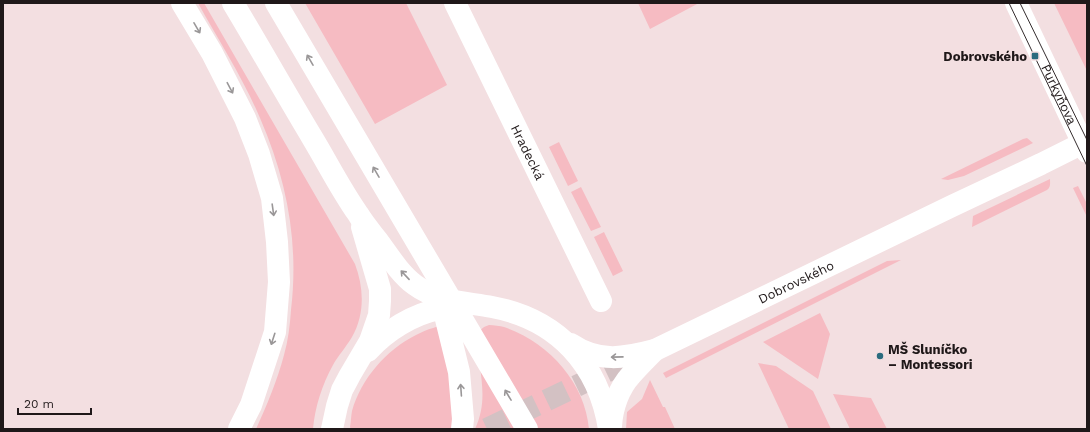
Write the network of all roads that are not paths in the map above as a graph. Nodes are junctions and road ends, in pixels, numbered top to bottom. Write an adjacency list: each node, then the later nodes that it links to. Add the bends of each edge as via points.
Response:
1 (182, 3): 14 (main road, one-way to 14, via 212,53 245,118 272,198 279,282 275,332 251,405)
2 (233, 3): 8 (main road)
3 (276, 3): 7 (main road, one-way to 3)
4 (455, 3): 9 (main road, Hradecká)
5 (1016, 3): 6 (main road, Purkyňova)
6 (1086, 145): 12 (main road, Dobrovského, via 973,196)
7 (395, 206): 16 (main road, one-way to 7, via 459,372 443,307); 17 (main road, one-way to 7)
8 (358, 215): 10 (main road, one-way to 8, via 443,298 415,285 405,276); 13 (main road, via 380,289 379,314 370,341)
9 (601, 301)
10 (478, 305): 11 (main road, via 522,314); 13 (main road, via 439,309 413,318 390,331)
11 (558, 335): 12 (main road, Dobrovského, one-way to 11, via 622,357 606,357 578,349); 18 (main road, via 588,368 603,398)
12 (655, 350): 18 (main road, Dobrovského, via 630,375 622,388 612,414)
13 (358, 362): 15 (main road, via 342,390)
14 (239, 429)
15 (332, 429)
16 (462, 429)
17 (527, 429)
18 (610, 429)

